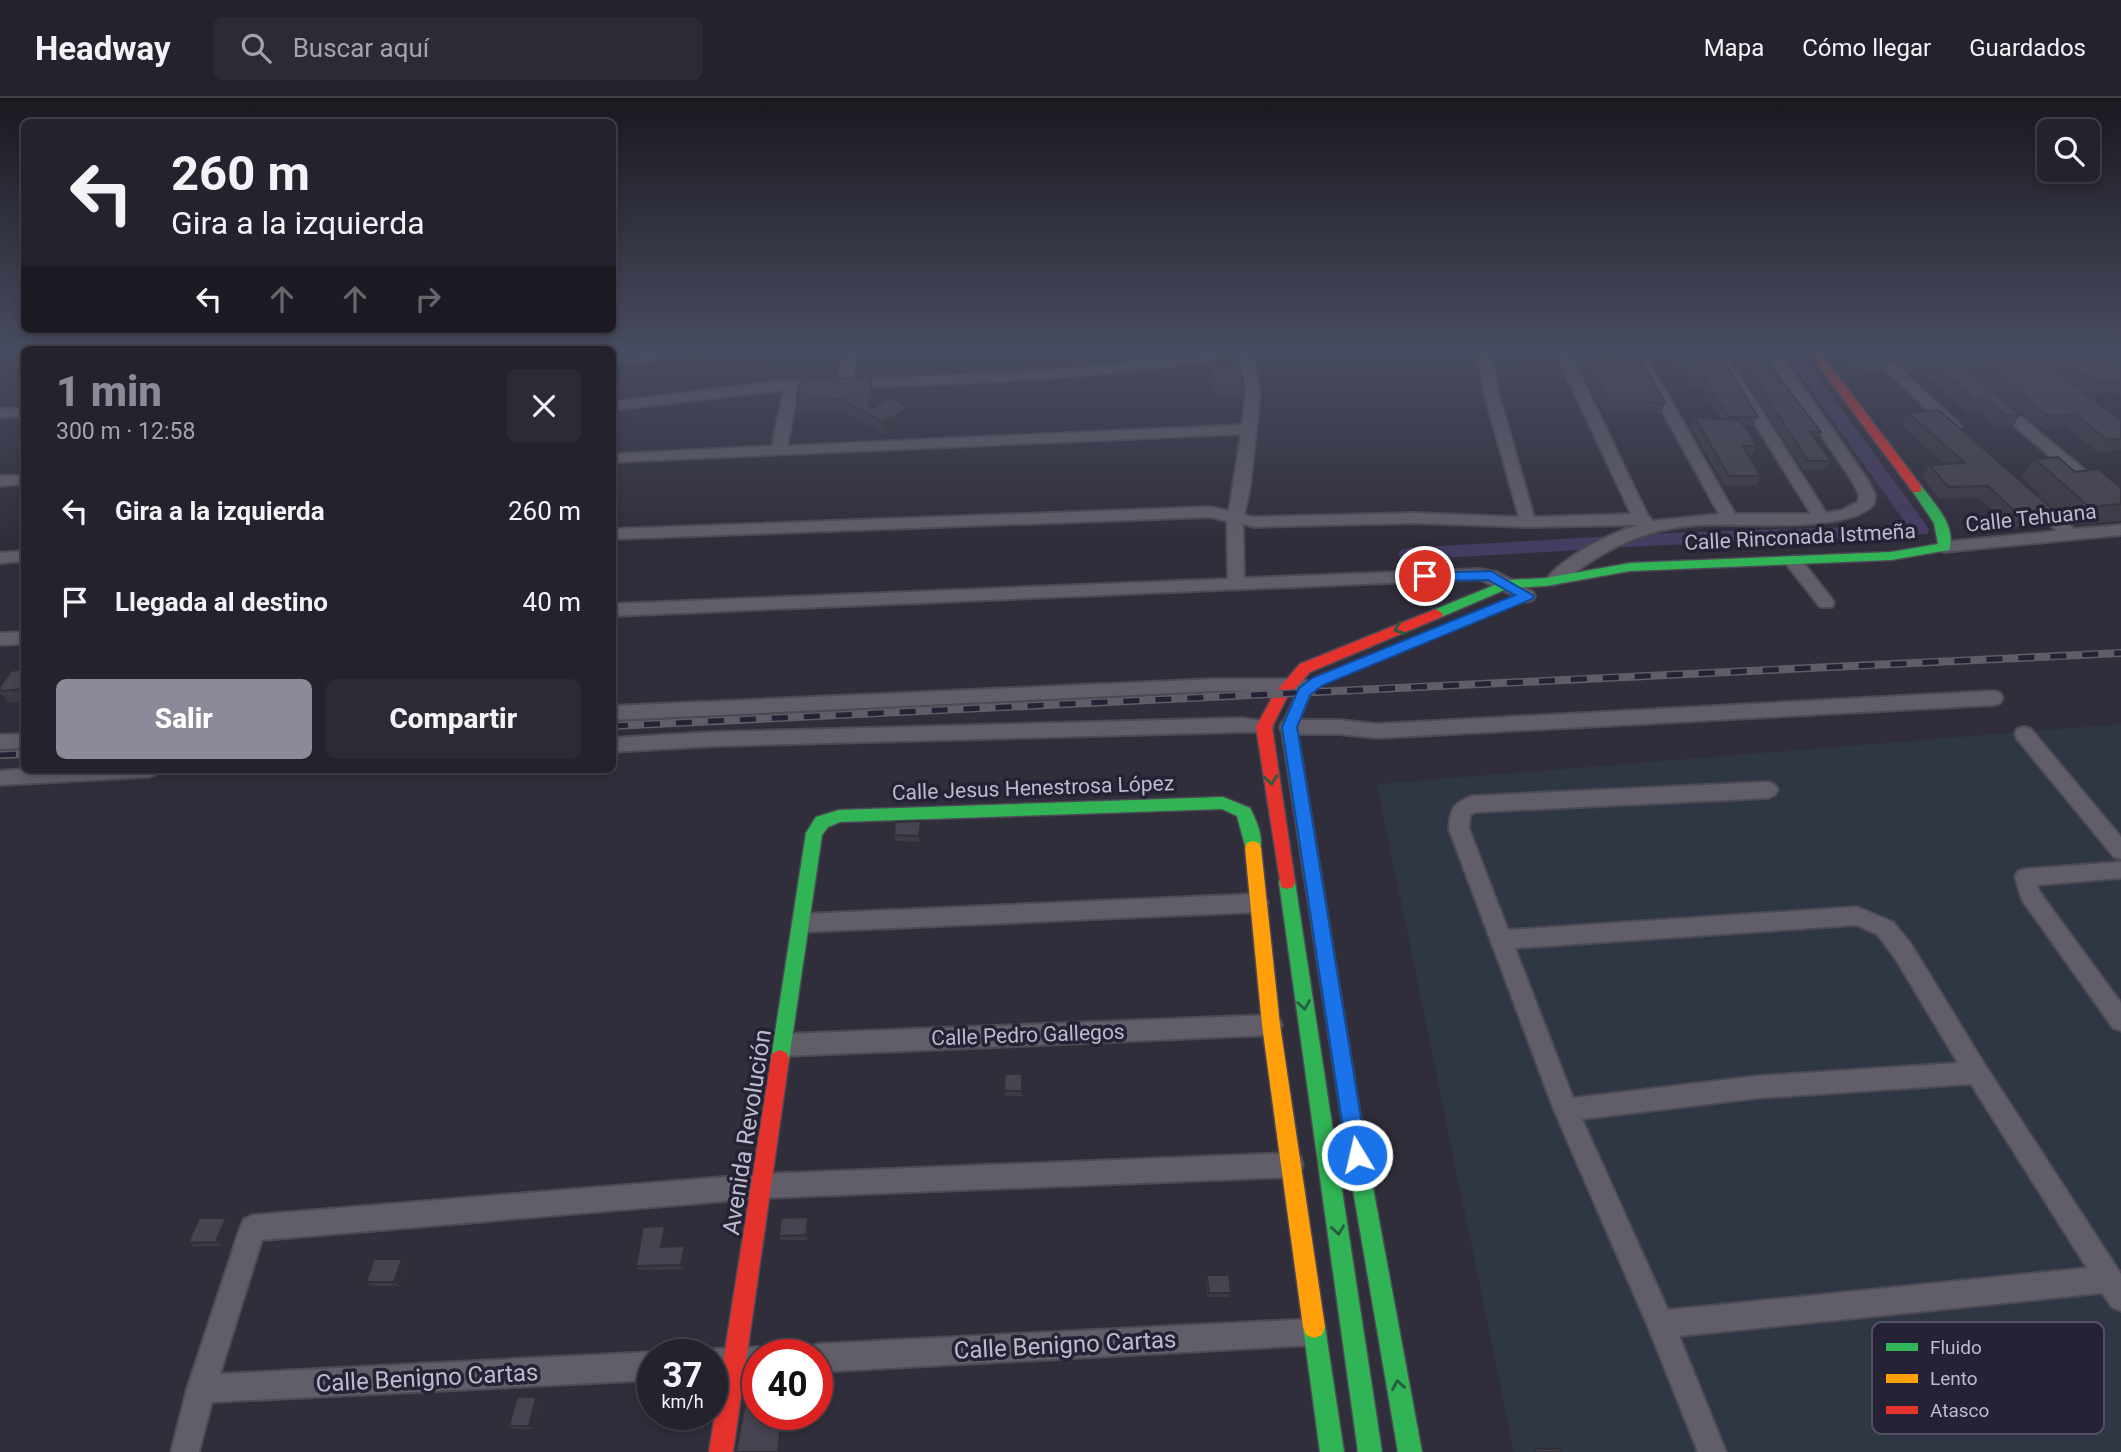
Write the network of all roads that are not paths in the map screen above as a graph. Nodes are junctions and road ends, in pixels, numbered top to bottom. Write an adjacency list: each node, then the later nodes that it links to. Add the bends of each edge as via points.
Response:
1 (786, 414): 13 (street)
2 (1250, 414): 11 (street)
3 (1497, 414): 22 (street)
4 (1591, 414): 23 (street)
5 (1671, 414): 21 (street)
6 (1757, 414): 19 (street)
7 (1813, 414): 19 (street, via 1867,494 1866,504 1855,513)
8 (1861, 414): 27 (street, Calle Rinconada Istmeña, via 1940,520)
9 (1941, 414): 12 (street)
10 (2009, 414): 18 (street)
11 (1249, 429): 13 (street); 20 (street)
12 (1962, 434)
13 (778, 452): 14 (street)
14 (616, 458)
15 (21, 480): 16 (street)
16 (0, 481)
17 (2021, 489): 26 (street)
18 (2121, 508)
19 (1822, 518): 21 (street)
20 (1235, 519): 22 (street); 25 (street, via 1210,512); 33 (street)
21 (1730, 520): 23 (street)
22 (1528, 522): 23 (street)
23 (1642, 526): 31 (street, via 1575,561)
24 (2121, 530): 26 (street, Calle Tehuana)
25 (616, 534)
26 (2071, 535): 27 (street, Calle Tehuana)
27 (1944, 547): 30 (street, Calle Rinconada Istmeña, via 1892,556)
28 (21, 556): 29 (street)
29 (0, 558)
30 (1793, 561): 31 (street, Calle Rinconada Istmeña, via 1630,567); 35 (street)
31 (1550, 581): 32 (street, Calle Rinconada Istmeña); 34 (street)
32 (1507, 584): 33 (street, via 1479,574); 34 (street); 41 (street, Calle Rinconada Istmeña, one-way to 41, via 1305,668)
33 (1236, 585): 37 (street)
34 (1527, 596): 36 (street)
35 (1826, 603)
36 (1503, 606)
37 (616, 610)
38 (21, 638): 39 (street)
39 (0, 639)
40 (1342, 671): 42 (street)
41 (1290, 685): 42 (street); 44 (street); 45 (street, Calle Rinconada Istmeña)
42 (1312, 686): 46 (street, via 1304,692)
43 (1994, 698): 46 (street, via 1377,731)
44 (616, 713)
45 (1264, 727): 46 (street); 50 (street); 77 (street, one-way to 77)
46 (1289, 727): 78 (street, one-way to 46)
47 (2024, 734): 55 (street)
48 (21, 741): 49 (street)
49 (0, 742)
50 (616, 745)
51 (92, 773): 52 (street)
52 (0, 778)
53 (1769, 790): 59 (street, via 1473,804 1460,811 1459,829)
54 (822, 821): 57 (street, Calle Jesus Henestrosa López, via 839,816 1223,803 1244,812 1251,831); 58 (street, Avenida Revolución, via 814,833)
55 (2121, 851)
56 (2121, 870): 60 (street, via 2025,877 2029,894)
57 (1257, 904): 58 (street); 61 (street)
58 (803, 923): 62 (street, Avenida Revolución)
59 (1500, 940): 63 (street, via 1857,916 1885,928 1903,951); 64 (street)
60 (2121, 1021)
61 (1271, 1025): 62 (street, Calle Pedro Gallegos); 65 (street)
62 (785, 1045): 66 (street, Avenida Revolución)
63 (1977, 1073): 64 (street, via 1771,1086); 67 (street)
64 (1566, 1110): 68 (street)
65 (1291, 1165): 66 (street); 69 (street)
66 (762, 1186): 71 (street, Avenida Revolución); 73 (street, via 253,1228)
67 (2115, 1288): 68 (street)
68 (1661, 1324): 79 (street)
69 (1313, 1332): 70 (street, Calle Benigno Cartas); 76 (street)
70 (833, 1356)
71 (735, 1362): 75 (street, Avenida Revolución)
72 (637, 1367): 73 (street, Calle Benigno Cartas)
73 (201, 1389): 74 (street)
74 (185, 1452)
75 (722, 1452)
76 (1332, 1452)
77 (1370, 1452)
78 (1409, 1452)
79 (1712, 1452)

